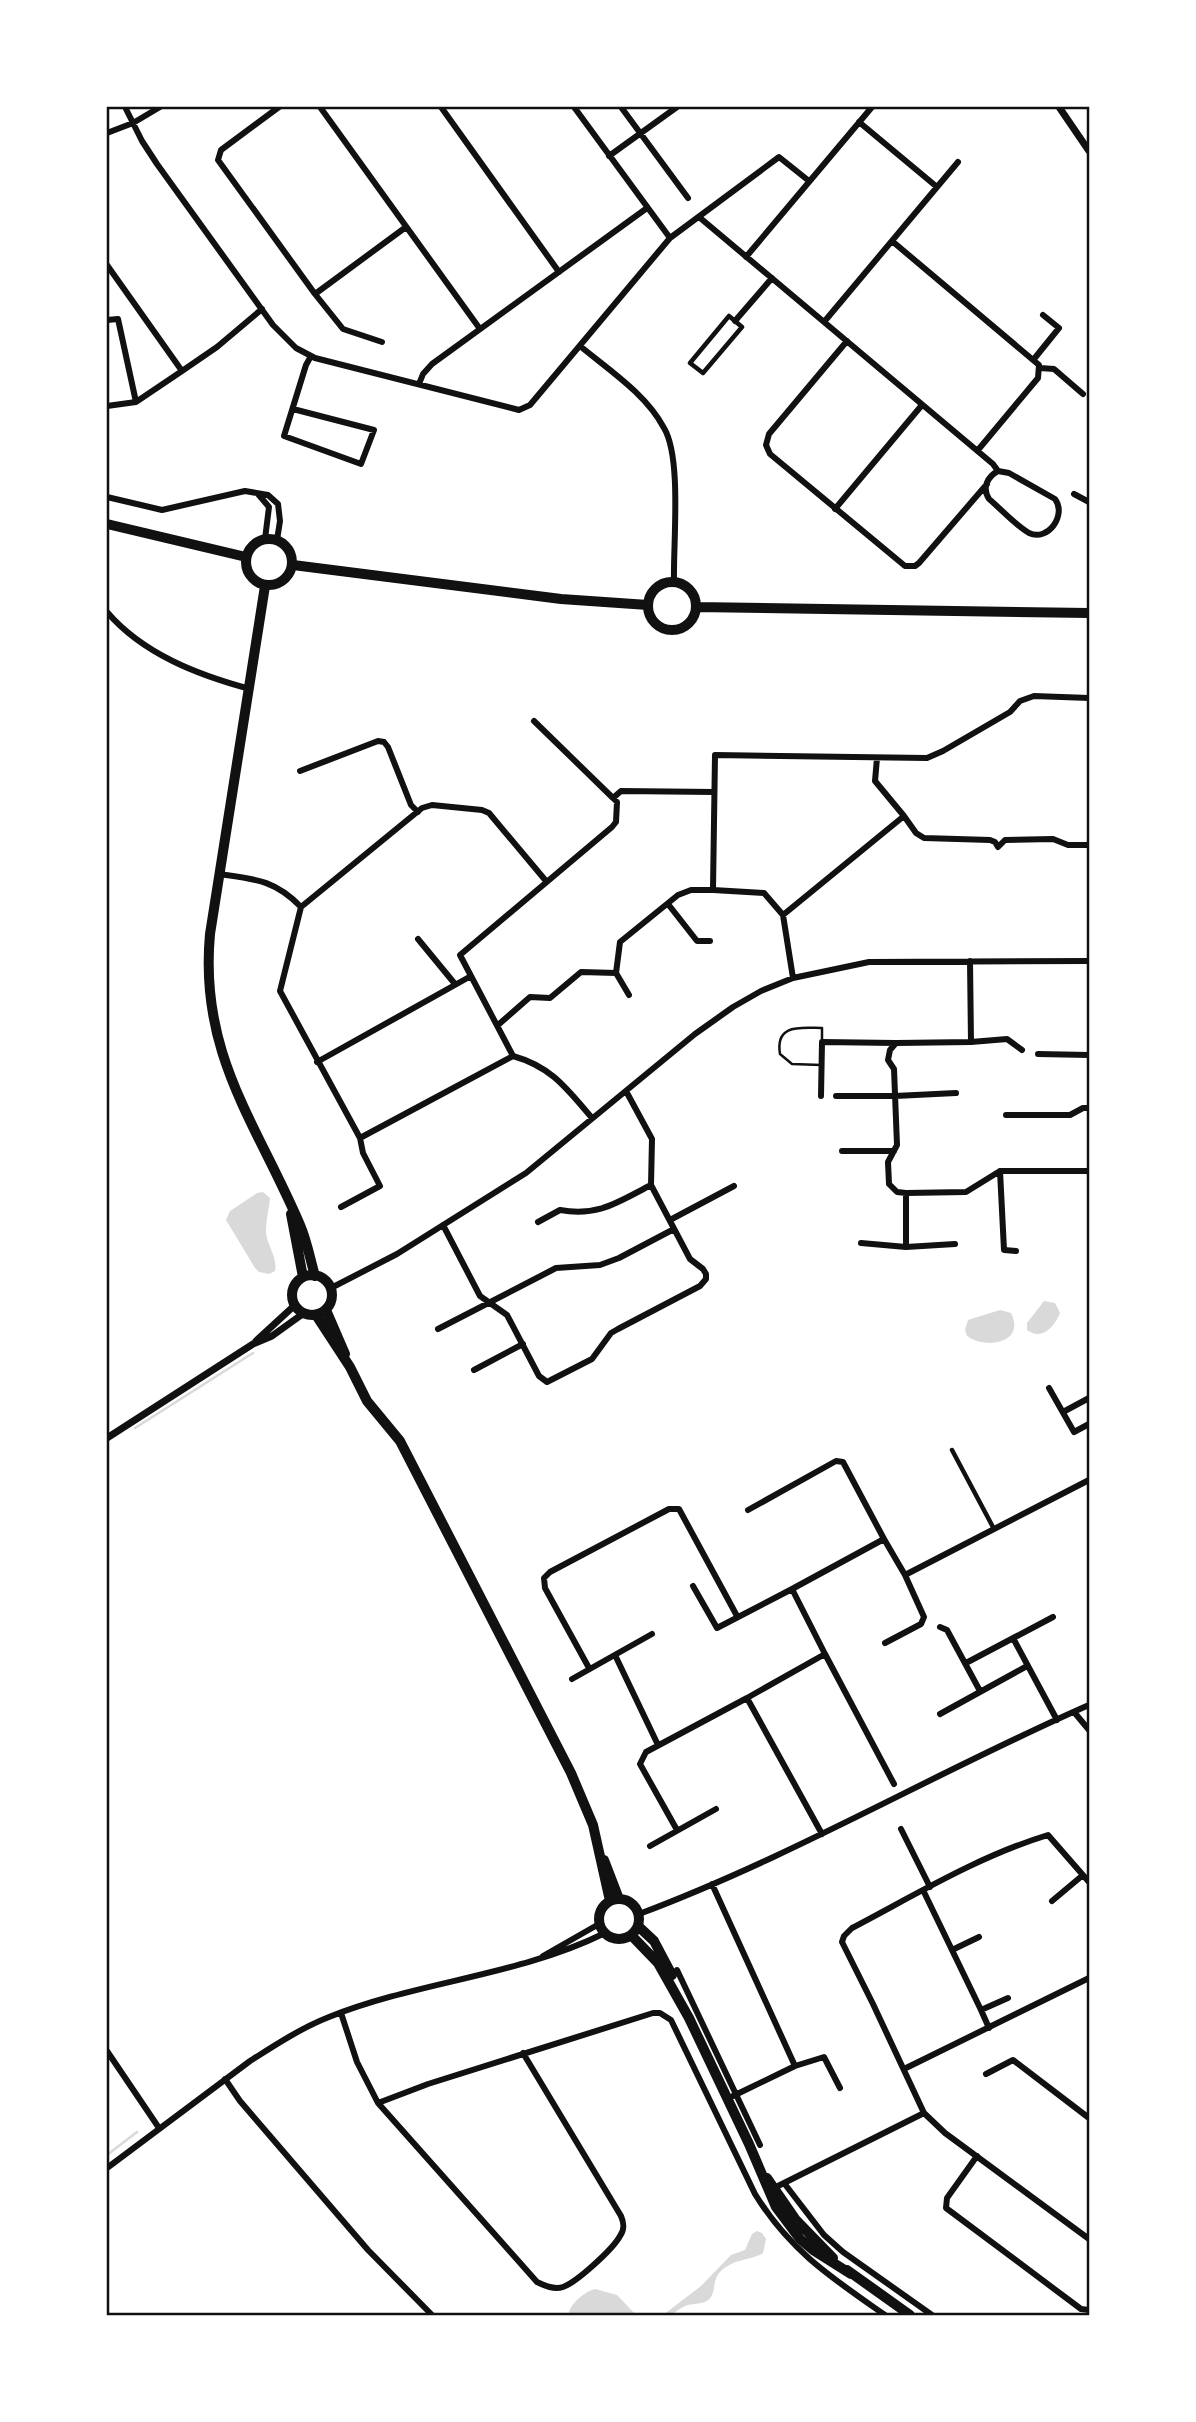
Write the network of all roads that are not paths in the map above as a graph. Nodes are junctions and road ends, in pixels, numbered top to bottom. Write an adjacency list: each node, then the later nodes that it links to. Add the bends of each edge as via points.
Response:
1 (125, 107): 12 (street)
2 (160, 107): 12 (street)
3 (279, 107): 30 (street, via 224,147 218,160)
4 (320, 107): 23 (street)
5 (441, 107): 28 (street)
6 (574, 107): 16 (street)
7 (621, 107): 14 (street)
8 (677, 107): 14 (street)
9 (872, 107): 11 (street)
10 (1059, 107): 15 (street)
11 (859, 122): 18 (street); 19 (street)
12 (133, 123): 13 (street); 31 (street, via 157,164)
13 (107, 133)
14 (640, 133): 16 (street); 20 (street)
15 (1089, 150)
16 (609, 156): 21 (street)
17 (958, 162): 19 (street)
18 (809, 181): 22 (street, via 779,157); 26 (street)
19 (937, 187): 25 (street)
20 (688, 198)
21 (647, 208): 24 (street); 28 (street)
22 (699, 217): 24 (street); 26 (street)
23 (406, 227): 30 (street); 36 (street)
24 (670, 237): 39 (street)
25 (892, 241): 35 (street); 41 (street)
26 (746, 257): 29 (street)
27 (107, 265): 43 (street)
28 (559, 272): 36 (street)
29 (772, 278): 34 (street); 35 (street)
30 (314, 294): 38 (street, via 343,329)
31 (262, 309): 40 (street, via 287,341); 43 (street)
32 (1043, 315): 41 (street, via 1059,328)
33 (107, 320): 46 (street, via 118,319)
34 (736, 321): 34 (street, via 742,327 703,373 690,363 729,316)
35 (824, 322): 37 (street)
36 (480, 329): 44 (street, via 427,369)
37 (847, 341): 47 (street); 57 (street, via 766,442 770,454)
38 (382, 342)
39 (580, 346): 44 (street, via 524,409); 63 (street, via 633,390 665,429 674,470)
40 (311, 356): 44 (street); 49 (street)
41 (1034, 359): 42 (street)
42 (1040, 368): 45 (street, via 1054,369); 50 (street, via 1038,378)
43 (182, 371): 46 (street)
44 (419, 384)
45 (1083, 394)
46 (136, 402): 48 (street)
47 (922, 405): 50 (street); 57 (street)
48 (107, 406)
49 (293, 409): 49 (street, via 284,436 360,464 374,430)
50 (978, 450): 51 (street)
51 (998, 471): 52 (street); 52 (street, via 1058,502 1060,515 1048,531 1036,535 1026,530 989,499)
52 (987, 484): 57 (street, via 919,563 910,567)
53 (256, 493): 55 (street, via 245,491 162,510); 59 (street, via 269,507); 60 (street, via 268,495 278,504)
54 (1074, 495): 56 (street)
55 (107, 498)
56 (1089, 502)
57 (835, 509)
58 (107, 524): 61 (main road)
59 (265, 539): 60 (main road); 61 (main road)
60 (277, 540): 62 (main road, via 289,550)
61 (246, 557): 64 (main road, via 249,576)
62 (293, 565): 64 (main road, via 286,579); 65 (main road, via 561,599)
63 (674, 582): 65 (main road, via 653,590); 66 (main road, via 687,587)
64 (265, 586): 69 (main road)
65 (648, 605): 66 (main road, via 657,624 671,629 691,620)
66 (696, 607): 68 (main road)
67 (107, 612): 69 (street, via 127,632 171,659 204,676)
68 (1089, 613)
69 (250, 689): 79 (main road)
70 (1089, 698): 72 (street, via 1034,696 927,758)
71 (534, 721): 75 (street)
72 (877, 758): 74 (street, via 715,755); 77 (street, via 875,781)
73 (300, 771): 76 (street, via 384,742)
74 (714, 793): 75 (street, via 621,791); 81 (street)
75 (613, 798): 80 (street, via 617,802 614,825)
76 (418, 812): 80 (street, via 432,805 489,813); 83 (street)
77 (904, 816): 78 (street, via 916,833 929,839 990,840 998,847 1005,839); 84 (street)
78 (1089, 845)
79 (219, 874): 83 (street, via 274,885); 120 (main road, via 208,953 216,1031 230,1079)
80 (546, 881): 90 (street, via 460,955)
81 (713, 890): 82 (street, via 684,892); 84 (street, via 764,893)
82 (668, 904): 86 (street, via 697,941); 89 (street, via 621,942)
83 (301, 907): 102 (street, via 280,991)
84 (783, 915): 91 (street)
85 (418, 939): 92 (street)
86 (710, 941)
87 (970, 961): 88 (street); 91 (street, via 869,962); 97 (street)
88 (1089, 961)
89 (616, 973): 93 (street); 94 (street, via 581,972 550,998 530,997)
90 (471, 976): 92 (street); 94 (street)
91 (793, 978): 104 (street, via 733,1007)
92 (455, 985): 102 (street)
93 (629, 995)
94 (498, 1025): 101 (street)
95 (822, 1042): 96 (street); 103 (street); 103 (lane, via 822,1028 795,1028 788,1030 779,1044 780,1054 792,1064)
96 (896, 1042): 97 (street); 108 (street, via 888,1060 894,1069)
97 (971, 1042): 98 (street, via 1007,1039)
98 (1022, 1050)
99 (1038, 1054): 100 (street)
100 (1089, 1055)
101 (513, 1056): 111 (street, via 556,1077); 112 (street)
102 (317, 1062): 112 (street)
103 (822, 1065): 106 (street)
104 (626, 1091): 111 (street); 117 (street, via 652,1139)
105 (956, 1093): 108 (street)
106 (821, 1096)
107 (836, 1096): 108 (street)
108 (895, 1096): 114 (street)
109 (1089, 1108): 110 (street, via 1070,1115)
110 (1006, 1115)
111 (592, 1118): 124 (street, via 526,1173)
112 (360, 1138): 121 (street, via 362,1153 380,1186)
113 (842, 1151): 114 (street)
114 (894, 1151): 119 (street, via 888,1162 889,1184)
115 (1000, 1171): 116 (street); 119 (street, via 965,1192); 129 (street, via 1004,1250)
116 (1089, 1171)
117 (650, 1185): 122 (street); 123 (street, via 605,1209 560,1210)
118 (734, 1186): 122 (street)
119 (906, 1193): 128 (street)
120 (289, 1203): 130 (main road); 131 (main road)
121 (341, 1208)
122 (670, 1220): 125 (street)
123 (538, 1222)
124 (443, 1225): 132 (street); 133 (street, via 480,1296)
125 (674, 1228): 133 (street, via 620,1258 600,1265 556,1268); 139 (street, via 690,1259 706,1274 704,1283 618,1329 592,1359 553,1380 539,1376)
126 (861, 1243): 128 (street)
127 (955, 1244): 128 (street)
128 (906, 1247)
129 (1016, 1251)
130 (315, 1276): 131 (main road); 132 (main road)
131 (303, 1277): 134 (main road, via 293,1290)
132 (331, 1288): 135 (main road, via 331,1300)
133 (489, 1303): 137 (street); 139 (street, via 507,1315)
134 (295, 1305): 136 (main road); 138 (street)
135 (321, 1312): 136 (main road); 184 (main road, via 373,1409 400,1441 571,1773 586,1805)
136 (304, 1313): 138 (street)
137 (438, 1329)
138 (253, 1344): 145 (street)
139 (523, 1344): 140 (street)
140 (474, 1370)
141 (1049, 1388): 143 (street)
142 (1089, 1398): 143 (street)
143 (1063, 1412): 144 (street, via 1074,1432)
144 (1089, 1424)
145 (107, 1438)
146 (952, 1450): 149 (street)
147 (1089, 1480): 149 (street)
148 (748, 1510): 150 (street, via 836,1461 843,1462)
149 (995, 1530): 151 (street)
150 (884, 1539): 151 (street); 153 (street)
151 (905, 1575): 159 (street, via 926,1621)
152 (693, 1586): 154 (street, via 716,1628)
153 (792, 1589): 154 (street); 160 (street)
154 (737, 1616): 164 (street, via 679,1509 669,1509 544,1577 545,1588)
155 (1053, 1616): 158 (street)
156 (940, 1627): 162 (street, via 947,1630)
157 (652, 1634): 161 (street)
158 (1013, 1638): 162 (street); 163 (street)
159 (885, 1643)
160 (825, 1654): 167 (street); 174 (street)
161 (615, 1655): 164 (street); 173 (street)
162 (966, 1663): 166 (street)
163 (1027, 1665): 166 (street); 171 (street)
164 (589, 1668): 165 (street)
165 (572, 1679)
166 (981, 1690): 170 (street)
167 (747, 1698): 173 (street); 178 (street)
168 (1089, 1705): 169 (street)
169 (1074, 1712): 171 (street); 172 (street)
170 (940, 1714)
171 (1056, 1720): 178 (street)
172 (1089, 1730)
173 (659, 1745): 177 (street, via 646,1752 640,1764)
174 (894, 1784)
175 (716, 1809): 177 (street)
176 (901, 1829): 183 (street)
177 (677, 1830): 179 (street)
178 (822, 1834): 182 (street)
179 (650, 1846)
180 (1083, 1875): 181 (street); 183 (street, via 1048,1835); 185 (street)
181 (1089, 1882)
182 (712, 1884): 186 (street); 202 (street)
183 (927, 1889): 191 (street); 203 (street, via 852,1928 842,1942)
184 (614, 1900): 186 (main road, via 629,1901); 188 (main road, via 601,1908)
185 (1052, 1901)
186 (639, 1914): 187 (main road)
187 (638, 1926): 189 (main road); 198 (main road, via 660,1951)
188 (602, 1929): 189 (main road, via 619,1939); 192 (street); 192 (street, via 555,1956)
189 (631, 1936): 198 (main road, via 658,1963)
190 (979, 1937): 191 (street)
191 (952, 1950): 196 (street)
192 (536, 1961): 197 (street)
193 (677, 1970): 207 (street)
194 (1089, 1978): 199 (street)
195 (1008, 1997): 196 (street)
196 (981, 2010): 199 (street)
197 (341, 2013): 205 (street, via 274,2045); 208 (street, via 357,2062)
198 (689, 2018): 207 (main road)
199 (989, 2028): 203 (street)
200 (107, 2051): 211 (street)
201 (523, 2053): 208 (street); 208 (street, via 624,2225 615,2243 561,2288 537,2282); 220 (street, via 653,2013 671,2020 769,2217 804,2256)
202 (795, 2067): 206 (street, via 824,2057); 207 (street)
203 (904, 2069): 209 (street)
204 (986, 2074): 210 (street, via 1013,2060)
205 (225, 2080): 211 (street); 219 (street, via 368,2249)
206 (840, 2088)
207 (732, 2097): 212 (street); 216 (main road)
208 (378, 2102)
209 (924, 2113): 213 (street); 215 (street)
210 (1089, 2118)
211 (159, 2128): 214 (street)
212 (760, 2145)
213 (977, 2156): 217 (street); 218 (street, via 947,2198 946,2208 1081,2309)
214 (107, 2168)
215 (784, 2183): 216 (street); 222 (street, via 805,2213 843,2252)
216 (770, 2190): 221 (main road, via 776,2207 800,2239)
217 (1089, 2239)
218 (1089, 2310)
219 (432, 2315)
220 (885, 2315)
221 (910, 2315)
222 (932, 2315)

